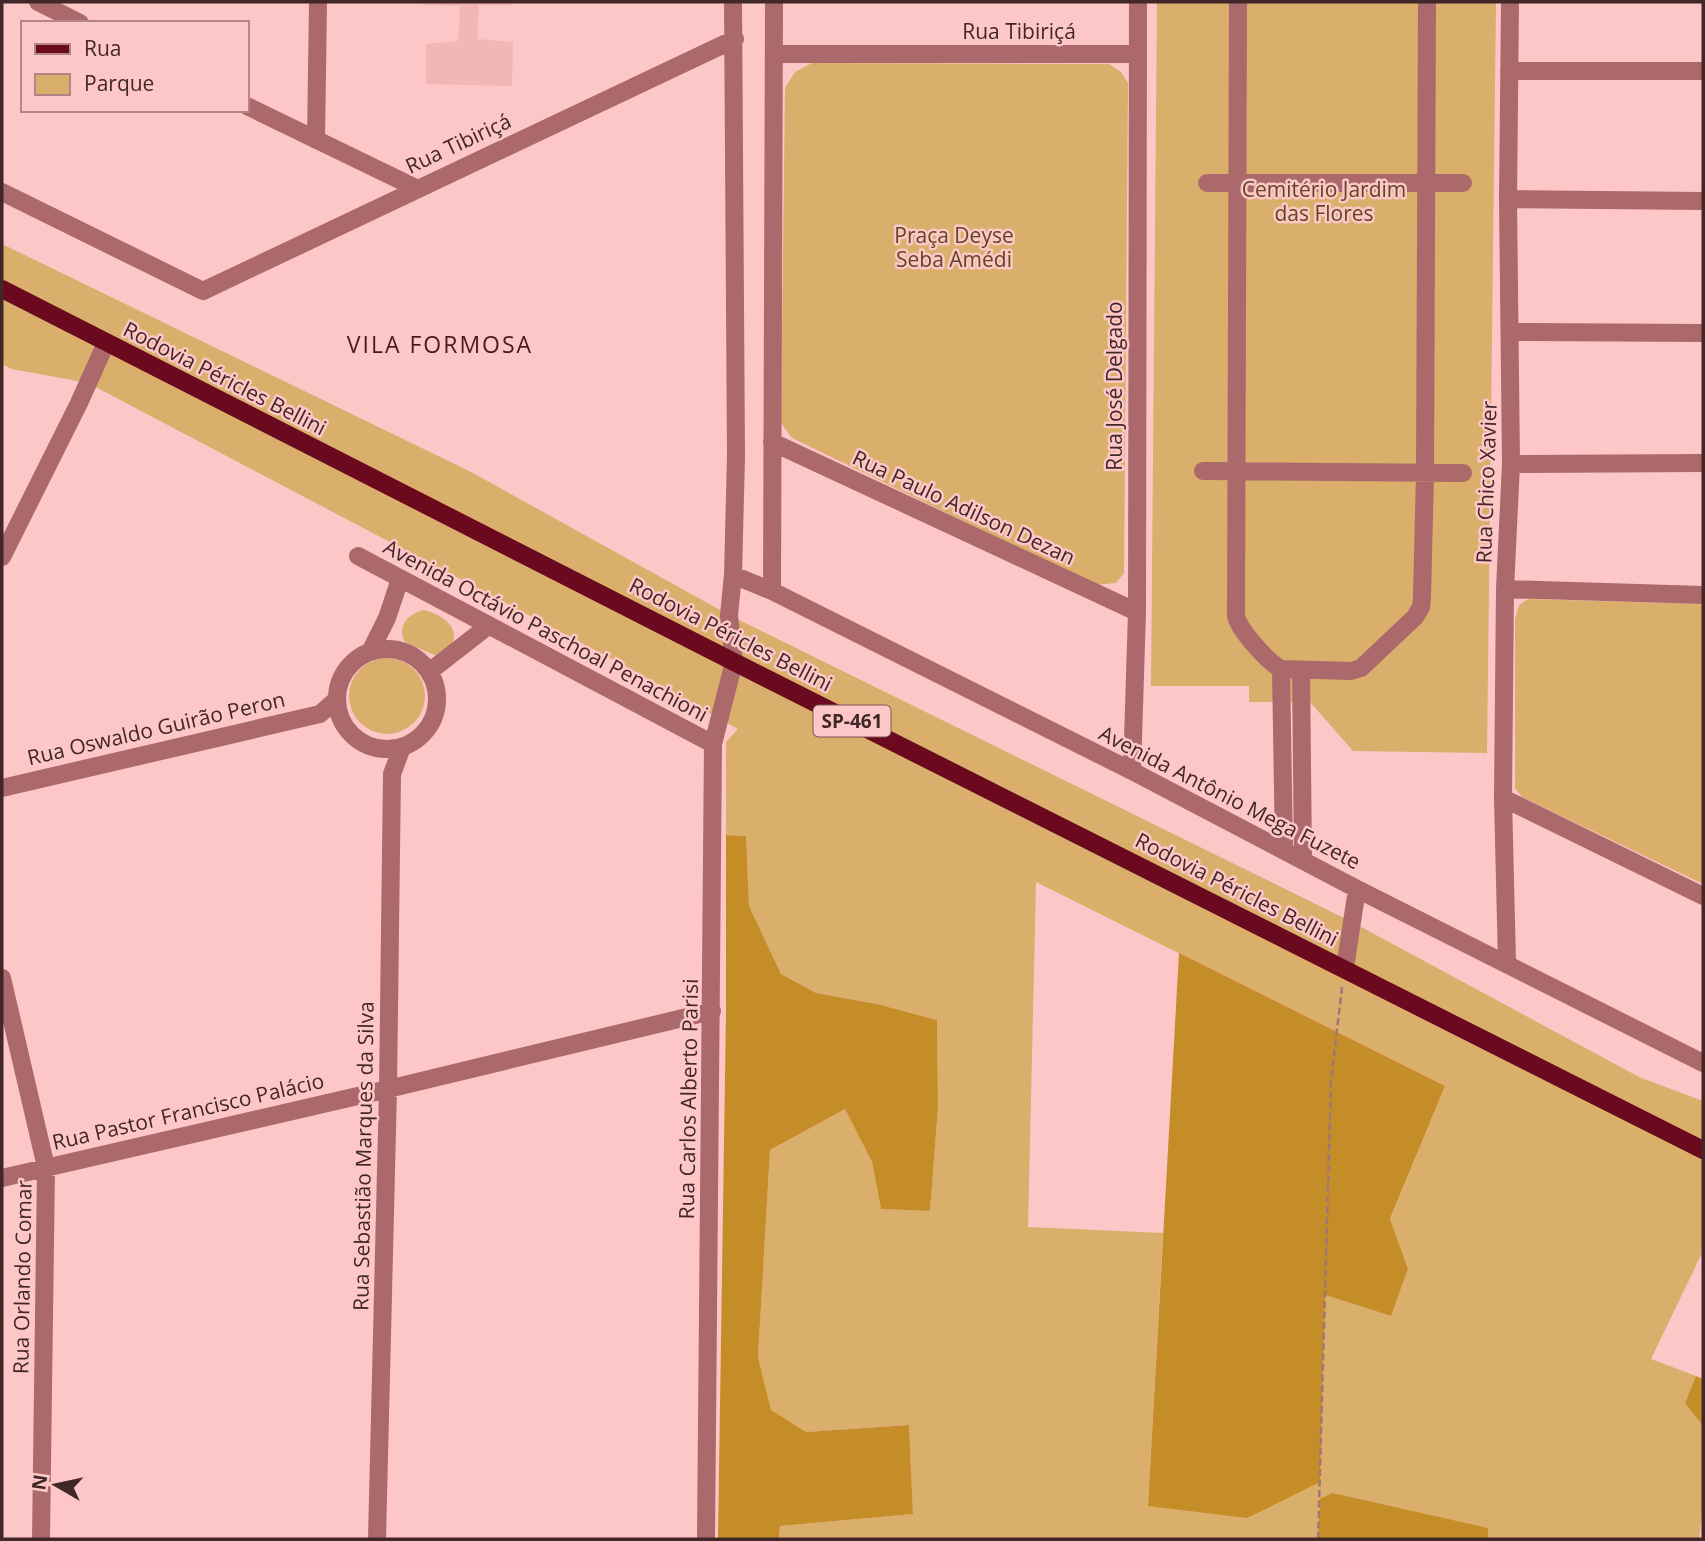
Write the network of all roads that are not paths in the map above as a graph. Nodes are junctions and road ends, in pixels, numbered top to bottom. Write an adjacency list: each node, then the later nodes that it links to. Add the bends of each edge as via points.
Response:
1 (38, 2): 9 (street)
2 (318, 2): 16 (street)
3 (733, 2): 10 (street)
4 (774, 2): 11 (street)
5 (1138, 2): 12 (street, Rua José Delgado)
6 (1238, 2): 18 (street)
7 (1427, 2): 19 (street)
8 (1510, 2): 13 (street, Rua Chico Xavier)
9 (76, 21)
10 (734, 39): 21 (street, Rua Tibiriçá); 38 (street)
11 (774, 54): 12 (street, Rua Tibiriçá); 29 (street)
12 (1137, 54): 43 (street, Rua José Delgado)
13 (1509, 71): 14 (street); 23 (street, Rua Chico Xavier)
14 (1703, 71)
15 (248, 106): 16 (street)
16 (316, 140): 21 (street)
17 (1206, 183): 18 (street)
18 (1237, 183): 19 (street); 33 (street)
19 (1426, 183): 20 (street); 34 (street)
20 (1463, 183)
21 (416, 188): 22 (street, Rua Tibiriçá, via 203,291)
22 (2, 192)
23 (1508, 199): 24 (street); 26 (street, Rua Chico Xavier)
24 (1703, 201)
25 (2, 289): 28 (main road, Rodovia Péricles Bellini / SP-461)
26 (1511, 332): 27 (street); 31 (street, Rua Chico Xavier)
27 (1703, 333)
28 (106, 343): 37 (street); 46 (main road, Rodovia Péricles Bellini / SP-461)
29 (772, 442): 41 (street); 43 (street, Rua Paulo Adilson Dezan)
30 (1703, 463): 31 (street)
31 (1511, 464): 40 (street, Rua Chico Xavier)
32 (1203, 471): 33 (street)
33 (1236, 471): 34 (street); 47 (street, via 1237,622)
34 (1425, 472): 35 (street); 48 (street, via 1422,597 1415,617 1361,668)
35 (1463, 473)
36 (358, 556): 39 (street, Avenida Octávio Paschoal Penachioni)
37 (2, 557)
38 (733, 575): 41 (street, Avenida Antônio Mega Fuzete); 46 (street, via 729,615)
39 (400, 579): 44 (street, Avenida Octávio Paschoal Penachioni); 45 (street)
40 (1505, 589): 42 (street); 59 (street, Rua Chico Xavier)
41 (772, 592): 56 (street, Avenida Antônio Mega Fuzete)
42 (1703, 595)
43 (1137, 612): 56 (street, Rua José Delgado)
44 (488, 626): 49 (street); 53 (street, Avenida Octávio Paschoal Penachioni)
45 (372, 650): 49 (street, via 404,651); 50 (street, via 353,662 340,679)
46 (734, 662): 53 (street, Rua Carlos Alberto Parisi); 65 (main road, Rodovia Péricles Bellini / SP-461)
47 (1281, 670): 48 (street); 60 (street)
48 (1301, 670): 61 (street)
49 (429, 672): 54 (street, via 436,689 430,724)
50 (336, 700): 51 (street, Rua Oswaldo Guirão Peron); 52 (street)
51 (320, 713): 52 (street); 58 (street, Rua Oswaldo Guirão Peron)
52 (341, 721): 55 (street, via 356,739)
53 (713, 744): 67 (street, Rua Carlos Alberto Parisi)
54 (402, 747): 55 (street); 57 (street, Rua Sebastião Marques da Silva)
55 (378, 748): 57 (street, Rua Sebastião Marques da Silva)
56 (1132, 771): 60 (street, Avenida Antônio Mega Fuzete)
57 (392, 774): 69 (street, Rua Sebastião Marques da Silva)
58 (2, 788)
59 (1503, 798): 63 (street); 64 (street, Rua Chico Xavier)
60 (1284, 849): 61 (street, Avenida Antônio Mega Fuzete)
61 (1303, 859): 62 (street, Avenida Antônio Mega Fuzete)
62 (1357, 889): 64 (street, Avenida Antônio Mega Fuzete); 65 (street)
63 (1703, 897)
64 (1507, 962): 68 (street, Avenida Antônio Mega Fuzete)
65 (1345, 968): 70 (main road, Rodovia Péricles Bellini / SP-461)
66 (2, 978): 71 (street, Rua Orlando Comar)
67 (712, 1011): 69 (street, Rua Pastor Francisco Palácio); 75 (street, Rua Carlos Alberto Parisi)
68 (1703, 1063)
69 (388, 1089): 71 (street, Rua Pastor Francisco Palácio); 74 (street, Rua Sebastião Marques da Silva)
70 (1703, 1150)
71 (46, 1167): 72 (street, Rua Pastor Francisco Palácio); 73 (street, Rua Orlando Comar)
72 (2, 1178)
73 (41, 1539)
74 (377, 1539)
75 (706, 1539)

